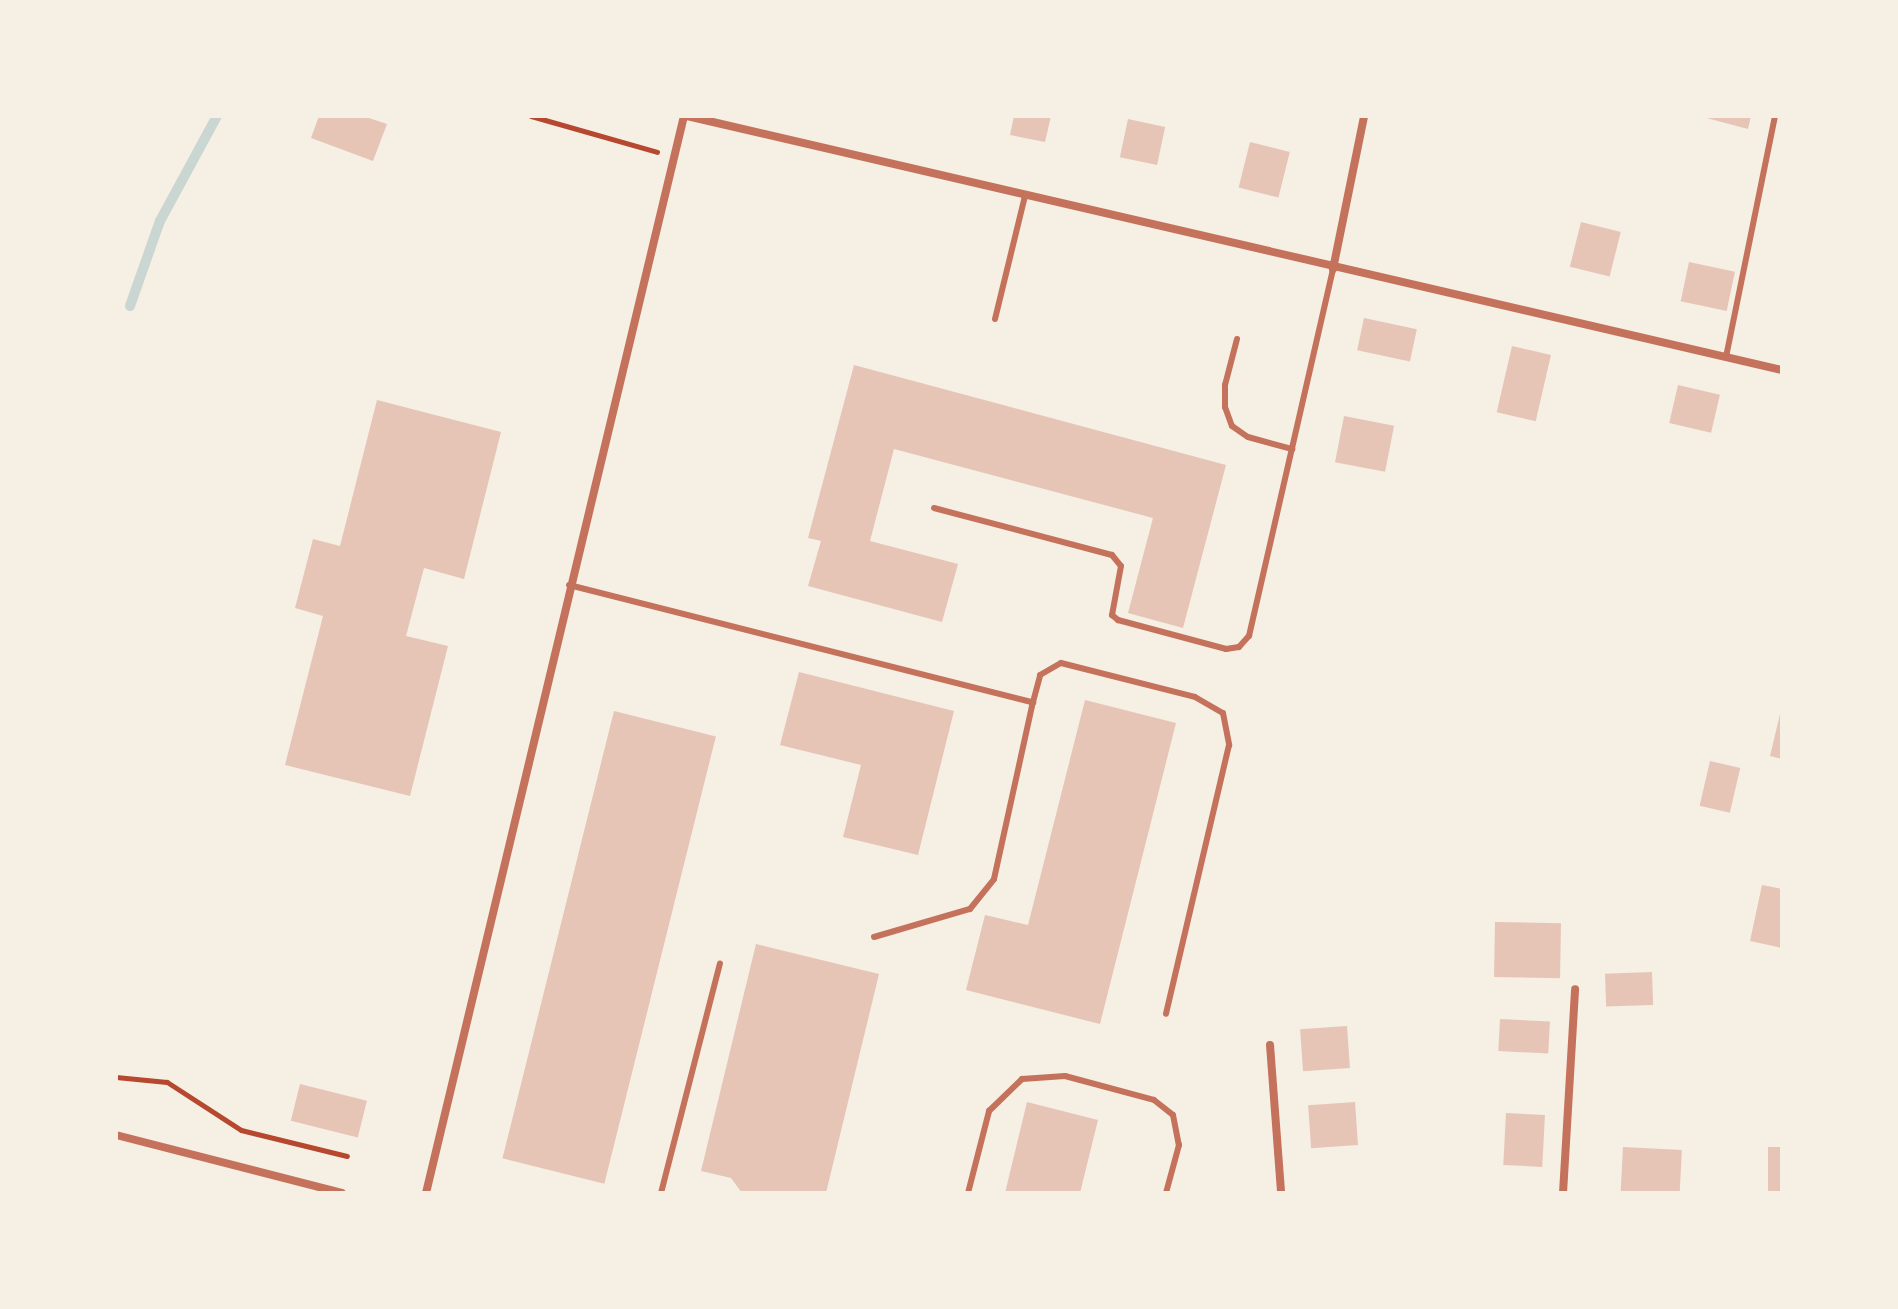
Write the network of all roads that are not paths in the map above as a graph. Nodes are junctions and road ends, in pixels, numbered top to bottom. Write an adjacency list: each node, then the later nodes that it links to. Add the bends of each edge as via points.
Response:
1 (685, 116): 4 (street); 12 (street)
2 (1364, 116): 5 (street)
3 (1775, 116): 8 (lane)
4 (1025, 196): 5 (street); 6 (lane)
5 (1333, 269): 8 (street); 10 (lane)
6 (995, 319)
7 (1237, 339): 10 (lane, via 1225,385 1232,426 1248,437)
8 (1726, 357): 9 (street)
9 (1782, 370)
10 (1292, 449): 11 (lane, via 1249,636 1239,647 1226,649 1118,620 1112,615 1121,566 1112,555)
11 (934, 508)
12 (569, 585): 13 (lane); 21 (street)
13 (1033, 702): 14 (lane, via 994,879 970,909); 17 (lane, via 1040,675 1061,663 1195,697 1223,713 1229,745)
14 (874, 937)
15 (720, 963): 22 (lane)
16 (1575, 989): 26 (street)
17 (1166, 1014)
18 (1270, 1045): 25 (street)
19 (116, 1135): 20 (street)
20 (342, 1193)
21 (426, 1193)
22 (661, 1193)
23 (968, 1193): 24 (lane, via 989,1111 1022,1079 1065,1076 1154,1100 1173,1115 1179,1145)
24 (1166, 1193)
25 (1281, 1193)
26 (1563, 1193)

